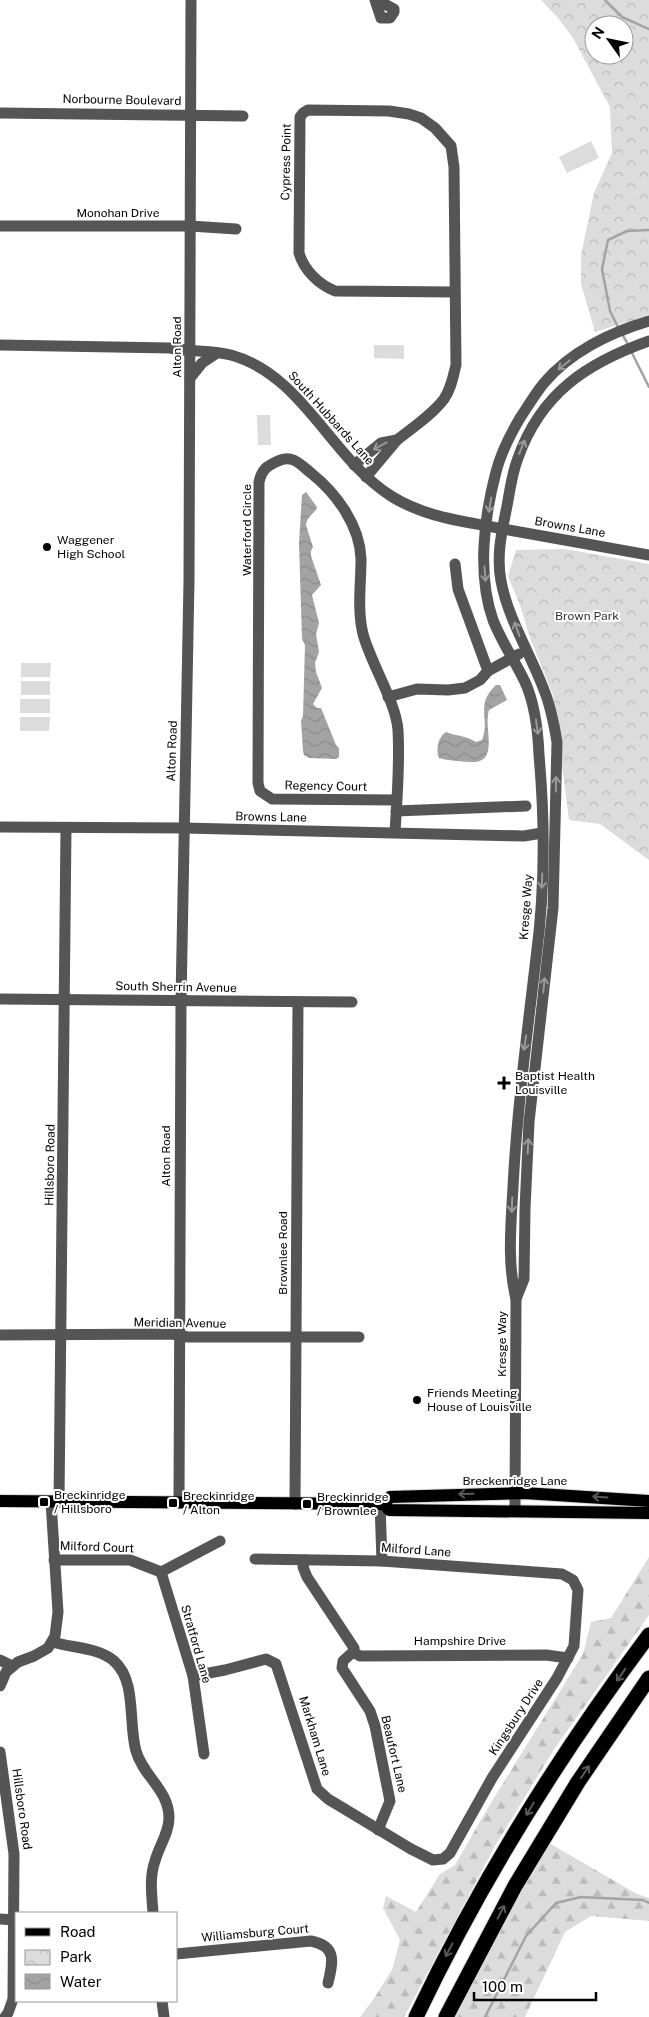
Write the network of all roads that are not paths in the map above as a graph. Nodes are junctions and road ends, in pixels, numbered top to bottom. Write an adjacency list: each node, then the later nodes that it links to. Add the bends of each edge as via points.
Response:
1 (190, 0): 3 (street, Alton Road)
2 (0, 113): 3 (street, Norbourne Boulevard)
3 (190, 115): 4 (street, Norbourne Boulevard); 6 (street, Alton Road)
4 (243, 116)
5 (0, 226): 6 (street, Monohan Drive)
6 (190, 226): 7 (street, Monohan Drive); 12 (street, Alton Road)
7 (236, 229)
8 (455, 292): 8 (street, Cypress Point, via 335,291 325,287 304,267 299,253 300,118 303,113 308,110 389,111 421,118 435,128 450,146 454,167); 15 (street, Cypress Point, via 456,365 451,384 433,411)
9 (649, 321): 18 (street, Kresge Way, one-way to 18, via 604,338 545,382 502,452)
10 (645, 342): 19 (street, Kresge Way, one-way to 10, via 524,442 556,394 611,355)
11 (0, 345): 12 (street, South Hubbards Lane, via 170,348)
12 (190, 352): 13 (street, South Hubbards Lane); 14 (street, Alton Road)
13 (217, 352): 14 (street); 16 (street, South Hubbards Lane, via 245,360 278,380)
14 (190, 378): 31 (street, Alton Road)
15 (397, 440): 16 (street, Cypress Point, one-way to 16, via 381,443); 17 (street, Cypress Point)
16 (354, 465): 17 (street, South Hubbards Lane)
17 (366, 477): 18 (street, South Hubbards Lane, via 413,508 447,519)
18 (486, 526): 19 (street, Browns Lane); 23 (street, Kresge Way, one-way to 23, via 484,550 488,601 494,621)
19 (502, 528): 20 (street, Browns Lane); 22 (street, Kresge Way, one-way to 19, via 501,581 499,550)
20 (649, 555)
21 (455, 564): 24 (street, via 458,589)
22 (525, 651): 23 (street); 39 (street, Kresge Way, one-way to 22, via 524,1279 529,1122 553,908 556,817 557,742 554,724 545,692)
23 (513, 658): 24 (street); 33 (street, Kresge Way, one-way to 33, via 526,685 537,725)
24 (488, 671): 25 (street, via 465,688 417,689)
25 (388, 698): 26 (street, Waterford Circle, via 363,633 361,558 352,525 327,487 294,459 283,458 264,470 260,482); 27 (street, Waterford Circle, via 398,730)
26 (260, 788): 27 (street, Regency Court, via 272,799)
27 (396, 806): 28 (street, Regency Court); 32 (street, Waterford Circle)
28 (526, 806)
29 (0, 827): 30 (street, Browns Lane)
30 (66, 828): 31 (street, Browns Lane); 35 (street, Hillsboro Road)
31 (184, 828): 32 (street, Browns Lane); 36 (street, Alton Road)
32 (395, 832): 33 (street, Browns Lane, via 524,836)
33 (542, 833): 39 (street, Kresge Way, one-way to 39, via 542,907 515,1142 511,1278)
34 (0, 999): 35 (street, South Sherrin Avenue)
35 (64, 999): 36 (street, South Sherrin Avenue); 41 (street, Hillsboro Road)
36 (181, 1001): 37 (street, South Sherrin Avenue); 42 (street, Alton Road)
37 (298, 1002): 38 (street, South Sherrin Avenue); 44 (street, Brownlee Road)
38 (352, 1002)
39 (516, 1298): 45 (street, Kresge Way)
40 (0, 1335): 41 (street, Meridian Avenue)
41 (62, 1335): 42 (street, Meridian Avenue); 48 (street, Hillsboro Road)
42 (179, 1336): 44 (street, Meridian Avenue); 49 (street, Alton Road)
43 (359, 1337): 44 (street, Meridian Avenue)
44 (296, 1338): 50 (street, Brownlee Road)
45 (515, 1493): 47 (main road, Breckenridge Lane, one-way to 45); 51 (main road, Breckenridge Lane, one-way to 51, via 390,1496); 52 (street, Kresge Way)
46 (0, 1501): 48 (main road, Breckenridge Lane)
47 (649, 1501)
48 (55, 1502): 49 (main road, Breckenridge Lane); 56 (street, Hillsboro Road)
49 (179, 1503): 50 (main road, Breckenridge Lane)
50 (295, 1504): 51 (main road, Breckenridge Lane)
51 (382, 1504): 52 (main road, Breckenridge Lane, via 389,1510); 58 (street)
52 (516, 1510): 53 (main road, Breckenridge Lane)
53 (649, 1513)
54 (220, 1542): 59 (street)
55 (255, 1559): 57 (street, Milford Lane)
56 (54, 1560): 59 (street, Milford Court, via 130,1560); 62 (street, Hillsboro Road, via 58,1612)
57 (305, 1560): 58 (street, Milford Lane); 63 (street, via 303,1567 307,1577 351,1643)
58 (382, 1561): 60 (street, Milford Lane, via 562,1574)
59 (161, 1572): 67 (street, Stratford Lane)
60 (573, 1580): 64 (street, Kingsbury Drive, via 578,1595 574,1646)
61 (649, 1635): 83 (highway, one-way to 83, via 549,1777 486,1881)
62 (53, 1642): 66 (street, via 42,1652); 75 (street, via 105,1655 119,1666 125,1678 137,1754 163,1793 169,1814 168,1828 154,1862 151,1880)
63 (353, 1652): 64 (street, Hampshire Drive, via 360,1656 546,1654); 73 (street, Beaufort Lane, via 343,1661 342,1668 370,1711 389,1792 390,1805)
64 (568, 1658): 74 (street, Kingsbury Drive, via 492,1778 450,1853)
65 (0, 1660): 66 (street)
66 (12, 1666): 69 (street)
67 (193, 1676): 71 (street, Stratford Lane); 73 (street, Markham Lane, via 266,1659 276,1664 317,1789)
68 (649, 1678): 84 (highway, one-way to 68, via 520,1878 578,1782)
69 (0, 1686)
70 (0, 1752): 72 (street, Hillsboro Road)
71 (204, 1754)
72 (3, 1798): 77 (street, Hillsboro Road, via 14,1854)
73 (378, 1830): 74 (street, Markham Lane, via 433,1860)
74 (443, 1859)
75 (154, 1912)
76 (0, 1919): 77 (street)
77 (14, 1920): 81 (street, Hillsboro Road, via 13,1999)
78 (178, 1954): 79 (street, Williamsburg Court, via 311,1941 323,1945 332,1955)
79 (328, 1983)
80 (162, 2002): 82 (street)
81 (5, 2017)
82 (164, 2017)
83 (416, 2017)
84 (446, 2017)

